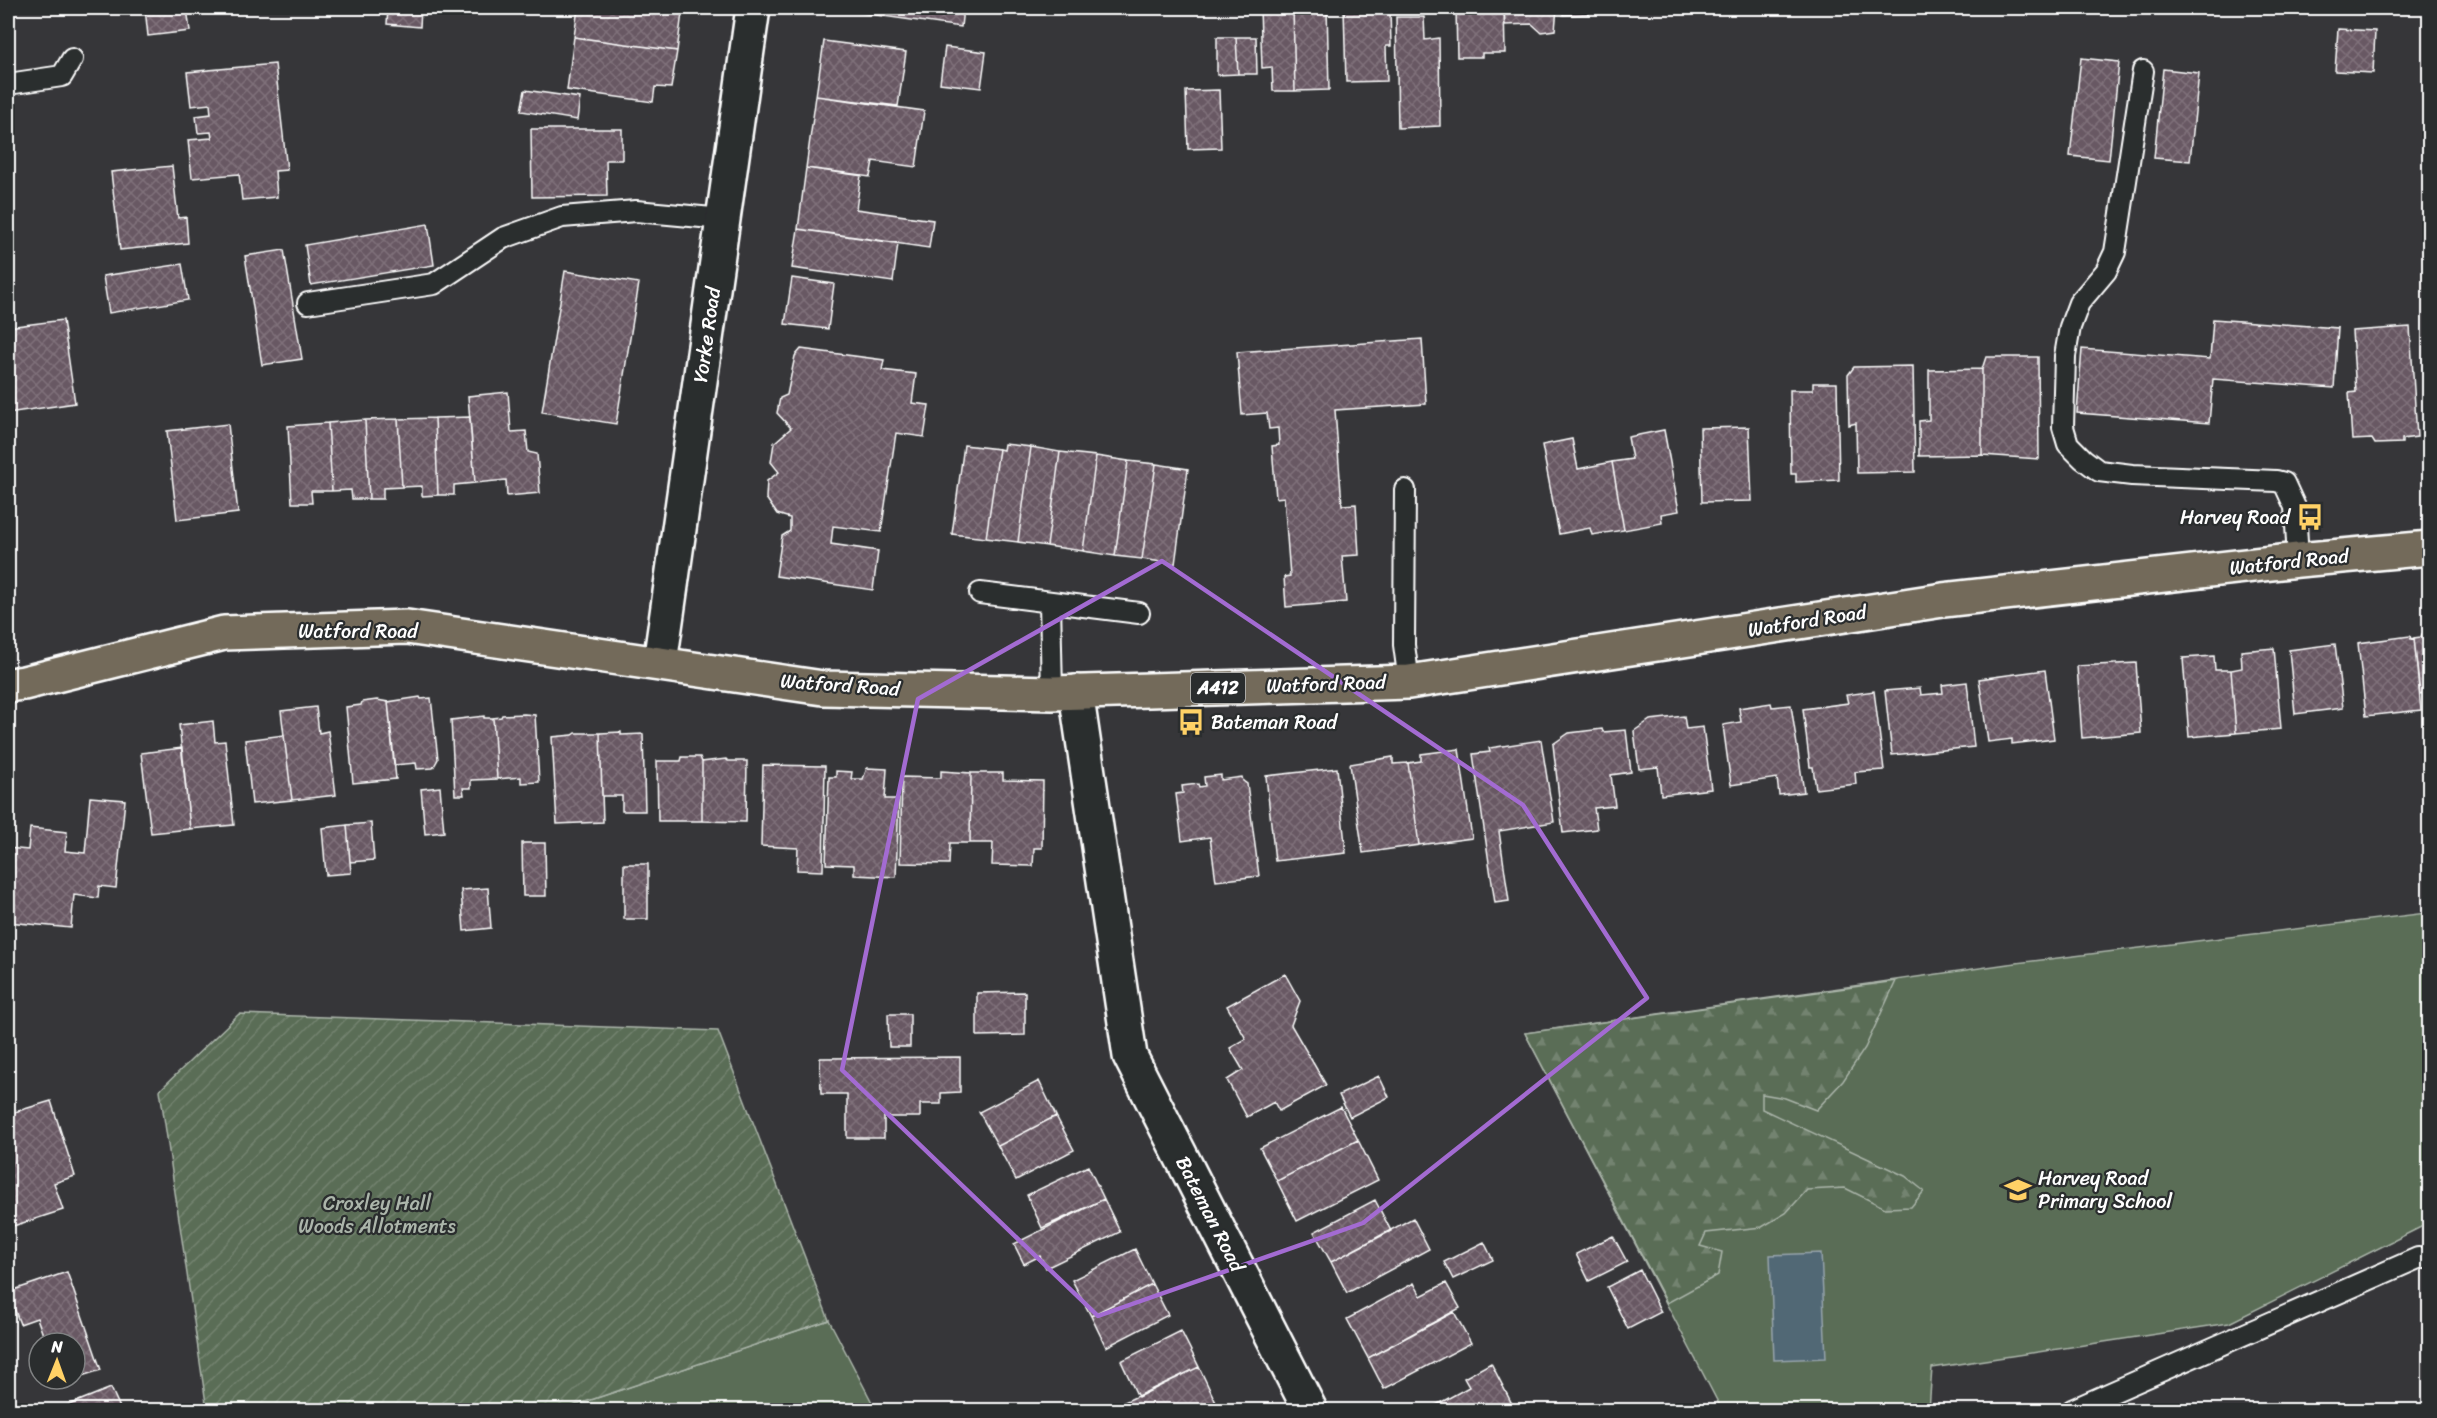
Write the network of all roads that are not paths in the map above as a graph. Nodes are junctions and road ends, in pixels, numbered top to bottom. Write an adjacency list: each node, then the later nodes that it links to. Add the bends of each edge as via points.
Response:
1 (753, 8): 5 (street, Yorke Road)
2 (72, 58): 4 (lane, via 62,76)
3 (2143, 71): 9 (lane, via 2115,252 2106,271 2079,303 2070,327 2063,427 2068,444 2099,471 2284,483 2295,507)
4 (8, 84)
5 (723, 219): 6 (lane, via 636,211 561,217 503,238 434,284); 13 (street, Yorke Road)
6 (308, 303)
7 (1405, 490): 14 (lane, via 1404,645)
8 (2430, 548): 9 (main road, Watford Road / A412)
9 (2298, 560): 14 (main road, Watford Road / A412, via 1943,600)
10 (980, 593): 11 (lane)
11 (1050, 602): 12 (lane); 16 (lane)
12 (1138, 613)
13 (660, 663): 15 (main road, Watford Road / A412, via 407,627 304,630 224,633); 16 (main road, Watford Road / A412, via 823,688)
14 (1409, 682): 16 (main road, Watford Road / A412)
15 (8, 685)
16 (1064, 692): 18 (street, Bateman Road, via 1130,1056)
17 (2430, 1258): 19 (lane, via 2418,1258)
18 (1310, 1410)
19 (2072, 1410)

